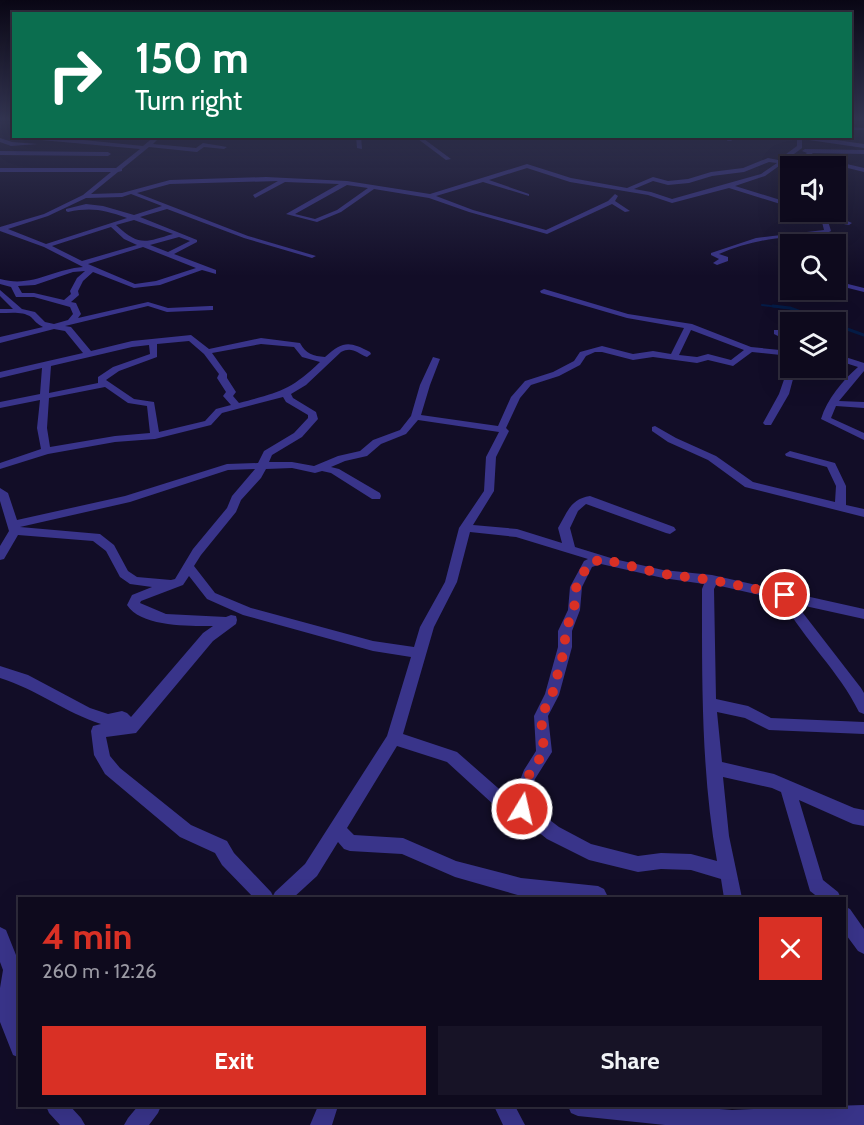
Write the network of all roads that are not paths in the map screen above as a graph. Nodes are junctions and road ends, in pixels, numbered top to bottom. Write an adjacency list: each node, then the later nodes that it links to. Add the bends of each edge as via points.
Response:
1 (120, 170): 14 (street)
2 (511, 170): 6 (street)
3 (541, 170): 11 (street)
4 (740, 170): 11 (street, via 689,181 668,183 653,179)
5 (770, 170): 10 (street)
6 (481, 179): 13 (street); 16 (street)
7 (284, 180): 8 (street); 12 (street, via 170,182); 15 (street)
8 (347, 183): 9 (street); 9 (street, via 289,214 315,221 339,211)
9 (375, 186): 16 (street)
10 (729, 186): 11 (street, via 672,201); 18 (street)
11 (627, 190): 17 (street, via 613,197)
12 (133, 193): 14 (street); 19 (street)
13 (527, 195)
14 (85, 196): 21 (street)
15 (255, 196)
16 (430, 196): 17 (street, via 547,232)
17 (612, 202): 20 (street)
18 (780, 202)
19 (169, 206): 22 (street); 32 (street, via 246,237)
20 (627, 211)
21 (45, 214): 22 (street, via 96,206); 27 (street)
22 (135, 219): 26 (street); 28 (street)
23 (825, 222): 34 (street, via 828,231 808,237 784,235 727,248 713,254 725,259)
24 (842, 222): 25 (street)
25 (849, 224)
26 (113, 226): 29 (street); 30 (street, via 126,238)
27 (2, 229): 29 (street)
28 (181, 234): 30 (street); 31 (street, via 195,241)
29 (46, 246): 33 (street)
30 (147, 246): 31 (street); 33 (street)
31 (169, 254): 35 (street)
32 (312, 256)
33 (82, 263): 36 (street)
34 (717, 263)
35 (202, 268): 36 (street, via 140,286); 37 (street)
36 (92, 269): 39 (street, via 77,268 35,283); 45 (street)
37 (213, 272)
38 (0, 281): 39 (street)
39 (10, 284): 44 (street)
40 (846, 286): 41 (street)
41 (864, 290)
42 (544, 291): 51 (street, via 627,316)
43 (0, 292): 46 (street)
44 (17, 294): 45 (street); 46 (street, via 12,300)
45 (67, 302): 49 (street, via 77,310)
46 (16, 307): 48 (street); 50 (street)
47 (210, 308): 49 (street, via 166,310 148,304)
48 (0, 311)
49 (74, 320): 50 (street); 52 (street)
50 (52, 326): 52 (street); 55 (street)
51 (689, 326): 57 (street); 62 (street)
52 (68, 329): 60 (street)
53 (777, 332): 54 (street)
54 (780, 334)
55 (0, 340)
56 (153, 344): 58 (street, via 191,338); 60 (street, via 132,344); 70 (street, via 154,355 116,369 101,378)
57 (750, 349): 59 (street); 62 (street, via 733,363)
58 (207, 352): 64 (street, via 273,340 297,345 306,356); 76 (street, via 223,374 231,392 228,396)
59 (780, 352)
60 (88, 354): 66 (street)
61 (366, 354): 64 (street, via 346,346)
62 (675, 355): 79 (street, via 633,357 602,349 583,354 577,363 528,383 516,397)
63 (436, 359): 77 (street)
64 (327, 360): 71 (street)
65 (846, 361): 67 (street)
66 (47, 364): 68 (street); 72 (street)
67 (864, 367): 73 (street, via 845,383)
68 (0, 375)
69 (789, 378): 78 (street)
70 (102, 383): 72 (street); 81 (street, via 119,390 131,401 151,404)
71 (286, 393): 76 (street); 87 (street, via 289,400 313,414 313,419 298,435 268,453)
72 (43, 397): 74 (street); 83 (street)
73 (834, 404): 75 (street); 82 (street, via 825,419)
74 (0, 405)
75 (864, 405)
76 (237, 406): 81 (street, via 219,411 208,423)
77 (416, 417): 79 (street); 86 (street, via 403,432)
78 (768, 423)
79 (501, 429): 93 (street, via 504,431 491,458 489,491)
80 (655, 429): 90 (street, via 712,458 749,485)
81 (155, 436): 83 (street)
82 (864, 437)
83 (46, 451): 85 (street)
84 (790, 454): 90 (street, via 831,465 841,486)
85 (0, 466)
86 (324, 468): 87 (street); 89 (street)
87 (260, 471): 92 (street, via 248,466 212,470 126,500 63,512); 98 (street)
88 (1, 493): 92 (street)
89 (376, 496)
90 (840, 505): 91 (street)
91 (864, 513)
92 (15, 528): 96 (street); 100 (street, via 96,537 110,548 124,573 134,581)
93 (465, 528): 95 (street, via 517,533); 107 (street, via 451,582 427,627)
94 (670, 530): 95 (street, via 582,500 564,528)
95 (570, 549): 97 (street)
96 (0, 556)
97 (602, 559): 99 (street, via 663,574); 116 (street, via 588,564 576,588 552,695 541,716 544,752 521,795)
98 (189, 568): 100 (street); 102 (street, via 211,596)
99 (712, 580): 101 (street); 109 (street, via 708,589)
100 (173, 585): 104 (street, via 136,598 133,605 169,620)
101 (785, 595): 103 (street); 110 (street, via 797,619 846,675)
102 (248, 612): 105 (street); 107 (street, via 373,646)
103 (864, 614)
104 (196, 620): 105 (street); 106 (street)
105 (228, 622): 106 (street)
106 (208, 638): 111 (street)
107 (419, 653): 113 (street)
108 (0, 672): 111 (street, via 23,679 86,714 108,720 122,717)
109 (709, 704): 112 (street, via 748,712 769,724); 114 (street)
110 (864, 708)
111 (131, 728): 121 (street, via 98,731 104,760 121,780 141,793 175,826 221,847)
112 (864, 728)
113 (394, 738): 116 (street, via 452,757 500,800); 118 (street)
114 (715, 768): 115 (street); 119 (street)
115 (787, 786): 117 (street); 124 (street, via 816,885)
116 (522, 809): 119 (street, via 553,834 589,852 638,864 691,862)
117 (864, 818)
118 (337, 829): 120 (street, via 350,843 403,846 455,869 521,887); 122 (street, via 311,870)
119 (728, 872): 123 (street)
120 (598, 895)
121 (264, 897)
122 (283, 897)
123 (733, 897)
124 (831, 897)
125 (846, 918): 127 (street)
126 (0, 936): 128 (street, via 12,970 6,1013)
127 (864, 945)
128 (18, 1043)
129 (57, 1107): 137 (street)
130 (151, 1107): 138 (street)
131 (328, 1107): 139 (street)
132 (505, 1107): 140 (street)
133 (586, 1107): 136 (street)
134 (787, 1112): 135 (street); 136 (street)
135 (864, 1115)
136 (705, 1121)
137 (74, 1125)
138 (135, 1125)
139 (321, 1125)
140 (514, 1125)

